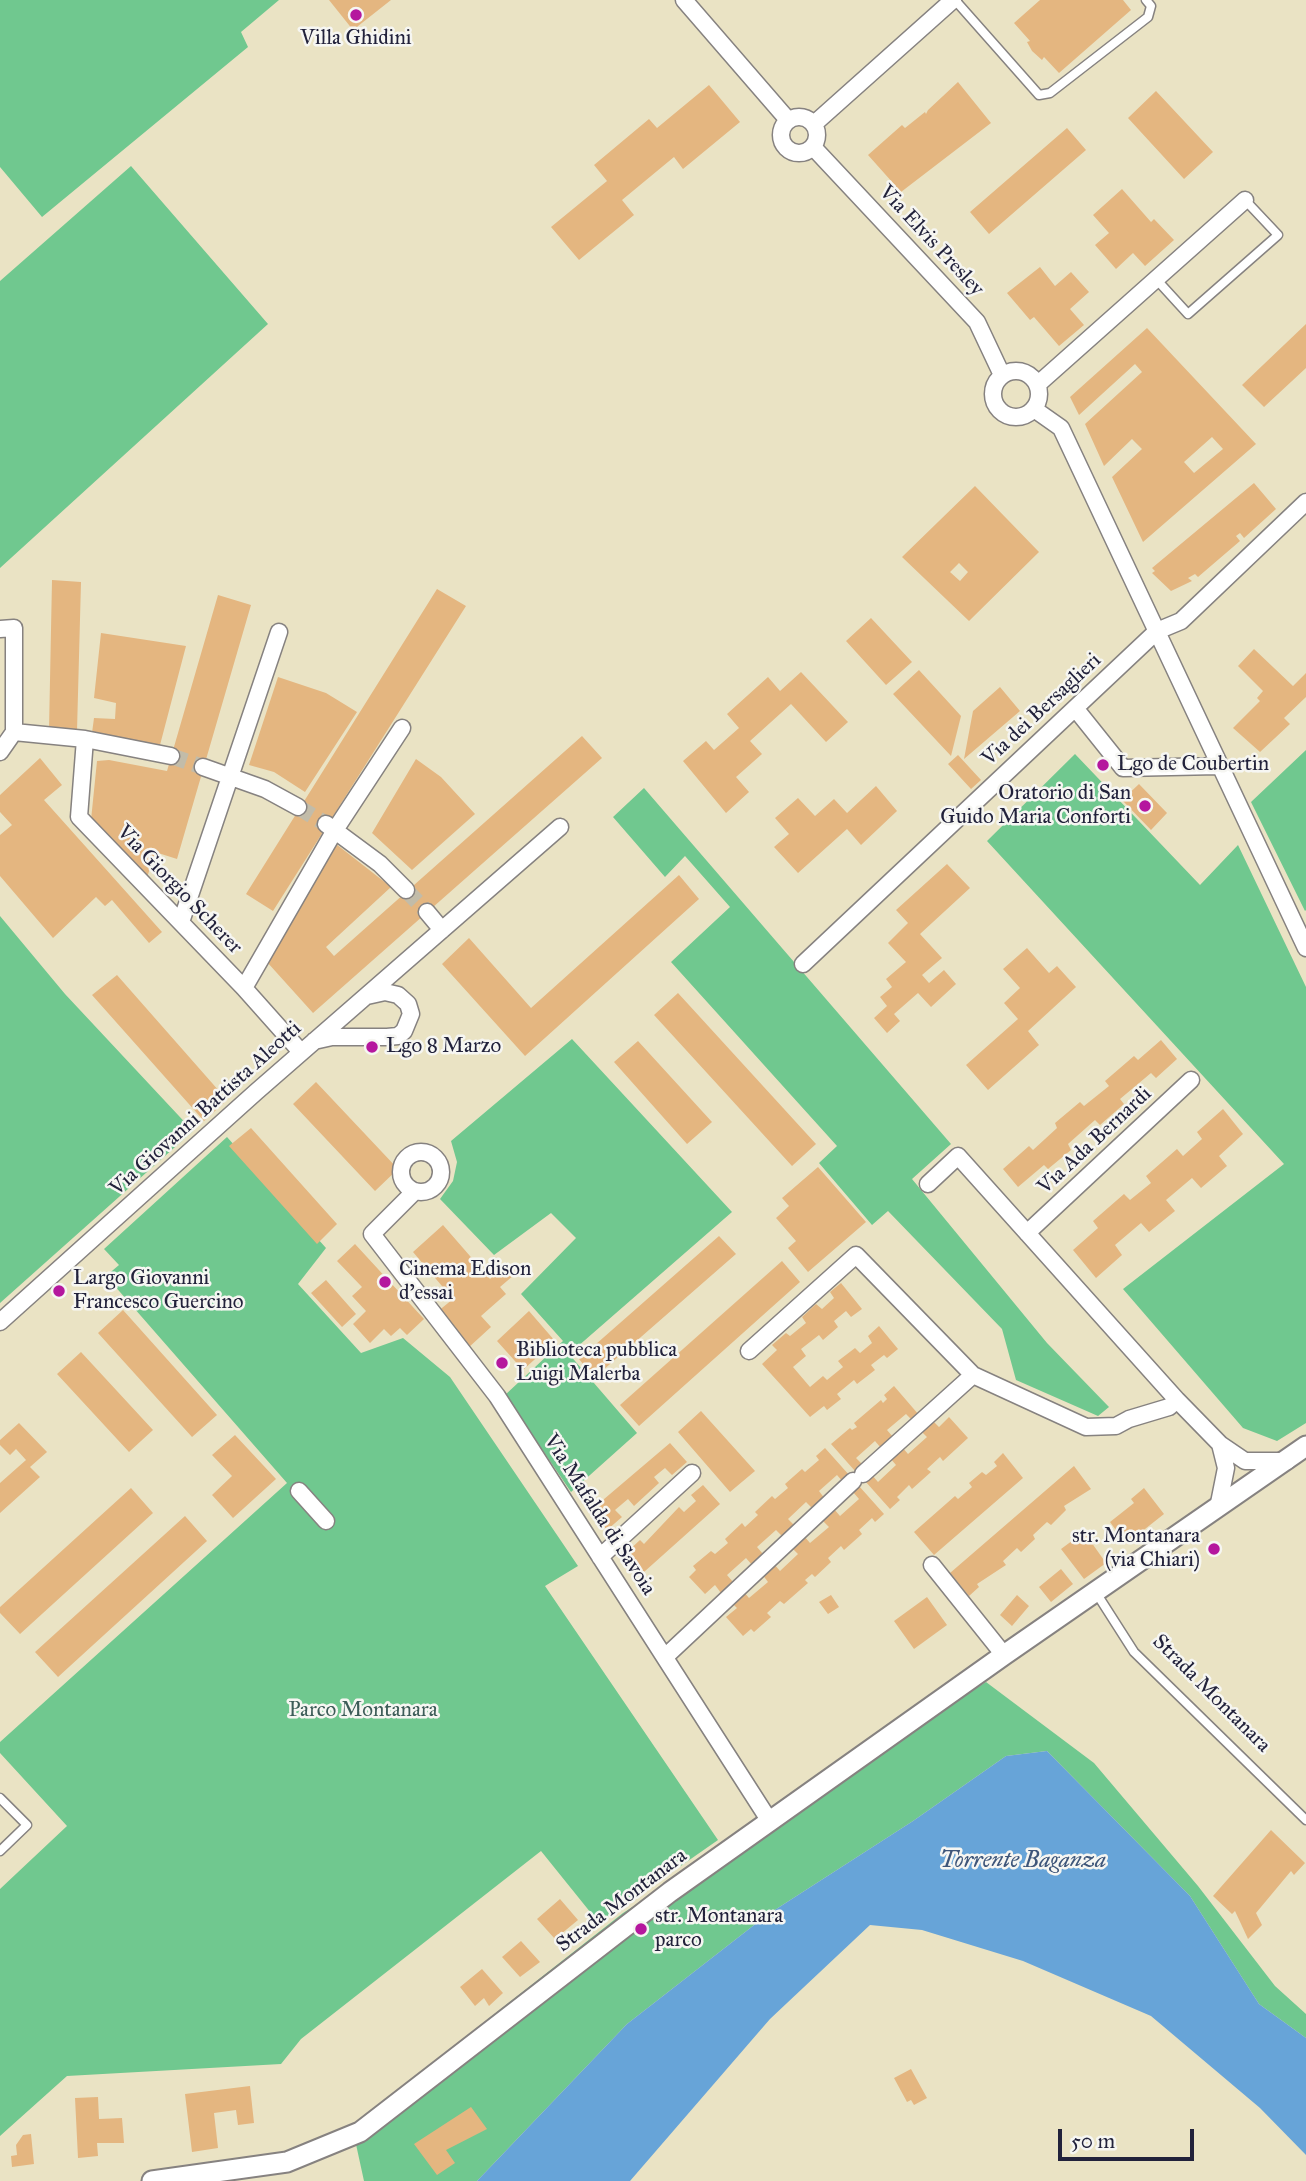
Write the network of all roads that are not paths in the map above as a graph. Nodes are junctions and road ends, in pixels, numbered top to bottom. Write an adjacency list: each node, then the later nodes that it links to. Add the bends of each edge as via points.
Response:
1 (684, 0): 4 (street)
2 (954, 0): 3 (lane, via 1039,95 1050,93 1148,18 1151,6); 5 (street)
3 (1146, 0)
4 (788, 120): 5 (street, via 805,117); 6 (street, via 781,130 786,148 803,153)
5 (814, 124): 6 (street, via 818,135)
6 (813, 147): 9 (street, Via Elvis Presley, via 977,322)
7 (1245, 200): 8 (street); 8 (lane, via 1278,235 1188,314)
8 (1156, 279): 10 (street)
9 (1002, 375): 10 (street, via 1022,371); 11 (street, via 993,388 999,410 1021,417)
10 (1037, 385): 11 (street, via 1039,397)
11 (1034, 408): 14 (street, via 1061,428)
12 (1306, 502): 14 (street, Via dei Bersaglieri, via 1181,621)
13 (0, 629): 18 (street, via 14,628)
14 (1157, 631): 16 (street, Via dei Bersaglieri); 22 (street)
15 (279, 632): 24 (street)
16 (1075, 708): 22 (street, via 1123,768); 33 (street, Via dei Bersaglieri)
17 (402, 728): 26 (street)
18 (15, 732): 19 (street); 20 (street)
19 (85, 739): 21 (street); 30 (street, Via Giorgio Scherer, via 79,817)
20 (0, 752)
21 (171, 756)
22 (1218, 766): 32 (street)
23 (203, 767): 24 (street)
24 (230, 777): 25 (street); 30 (street)
25 (298, 807)
26 (331, 827): 28 (street); 34 (street)
27 (560, 827): 31 (street, Via Giovanni Battista Aleotti)
28 (406, 890)
29 (427, 912): 31 (street)
30 (181, 922): 34 (street, Via Giorgio Scherer)
31 (443, 930): 35 (street, Via Giovanni Battista Aleotti)
32 (1306, 948)
33 (803, 964)
34 (244, 988): 36 (street, Via Giorgio Scherer)
35 (364, 997): 36 (street, Via Giovanni Battista Aleotti); 36 (street, via 385,992 398,995 411,1014 404,1031 387,1037 332,1037)
36 (307, 1047): 41 (street, Via Giovanni Battista Aleotti)
37 (1191, 1080): 40 (street, Via Ada Bernardi)
38 (928, 1184): 40 (street, via 958,1156)
39 (415, 1191): 55 (street, Via Mafalda di Savoia, via 372,1234 497,1396)
40 (1027, 1233): 44 (street)
41 (0, 1322)
42 (749, 1351): 43 (street, via 856,1255)
43 (973, 1375): 44 (street, via 1086,1427 1116,1426); 59 (street)
44 (1177, 1400): 45 (street)
45 (1220, 1444): 47 (street); 49 (street)
46 (1306, 1447): 48 (street, Strada Montanara)
47 (1245, 1461): 48 (street); 51 (street)
48 (1287, 1461): 51 (street, Strada Montanara)
49 (1226, 1468): 51 (street); 53 (street)
50 (692, 1473): 55 (street)
51 (1250, 1486): 53 (street, Strada Montanara)
52 (299, 1491): 54 (street)
53 (1219, 1508): 57 (street, Strada Montanara)
54 (326, 1521)
55 (600, 1557): 59 (street, Via Mafalda di Savoia)
56 (932, 1565): 58 (street)
57 (1095, 1591): 58 (street, Strada Montanara); 62 (lane, Strada Montanara, via 1134,1652)
58 (1003, 1655): 61 (street, Strada Montanara)
59 (665, 1657): 61 (street, Via Mafalda di Savoia)
60 (0, 1798): 63 (lane, via 27,1825)
61 (769, 1820): 64 (street, Strada Montanara, via 360,2132 287,2162)
62 (1306, 1820)
63 (0, 1851)
64 (152, 2181)

